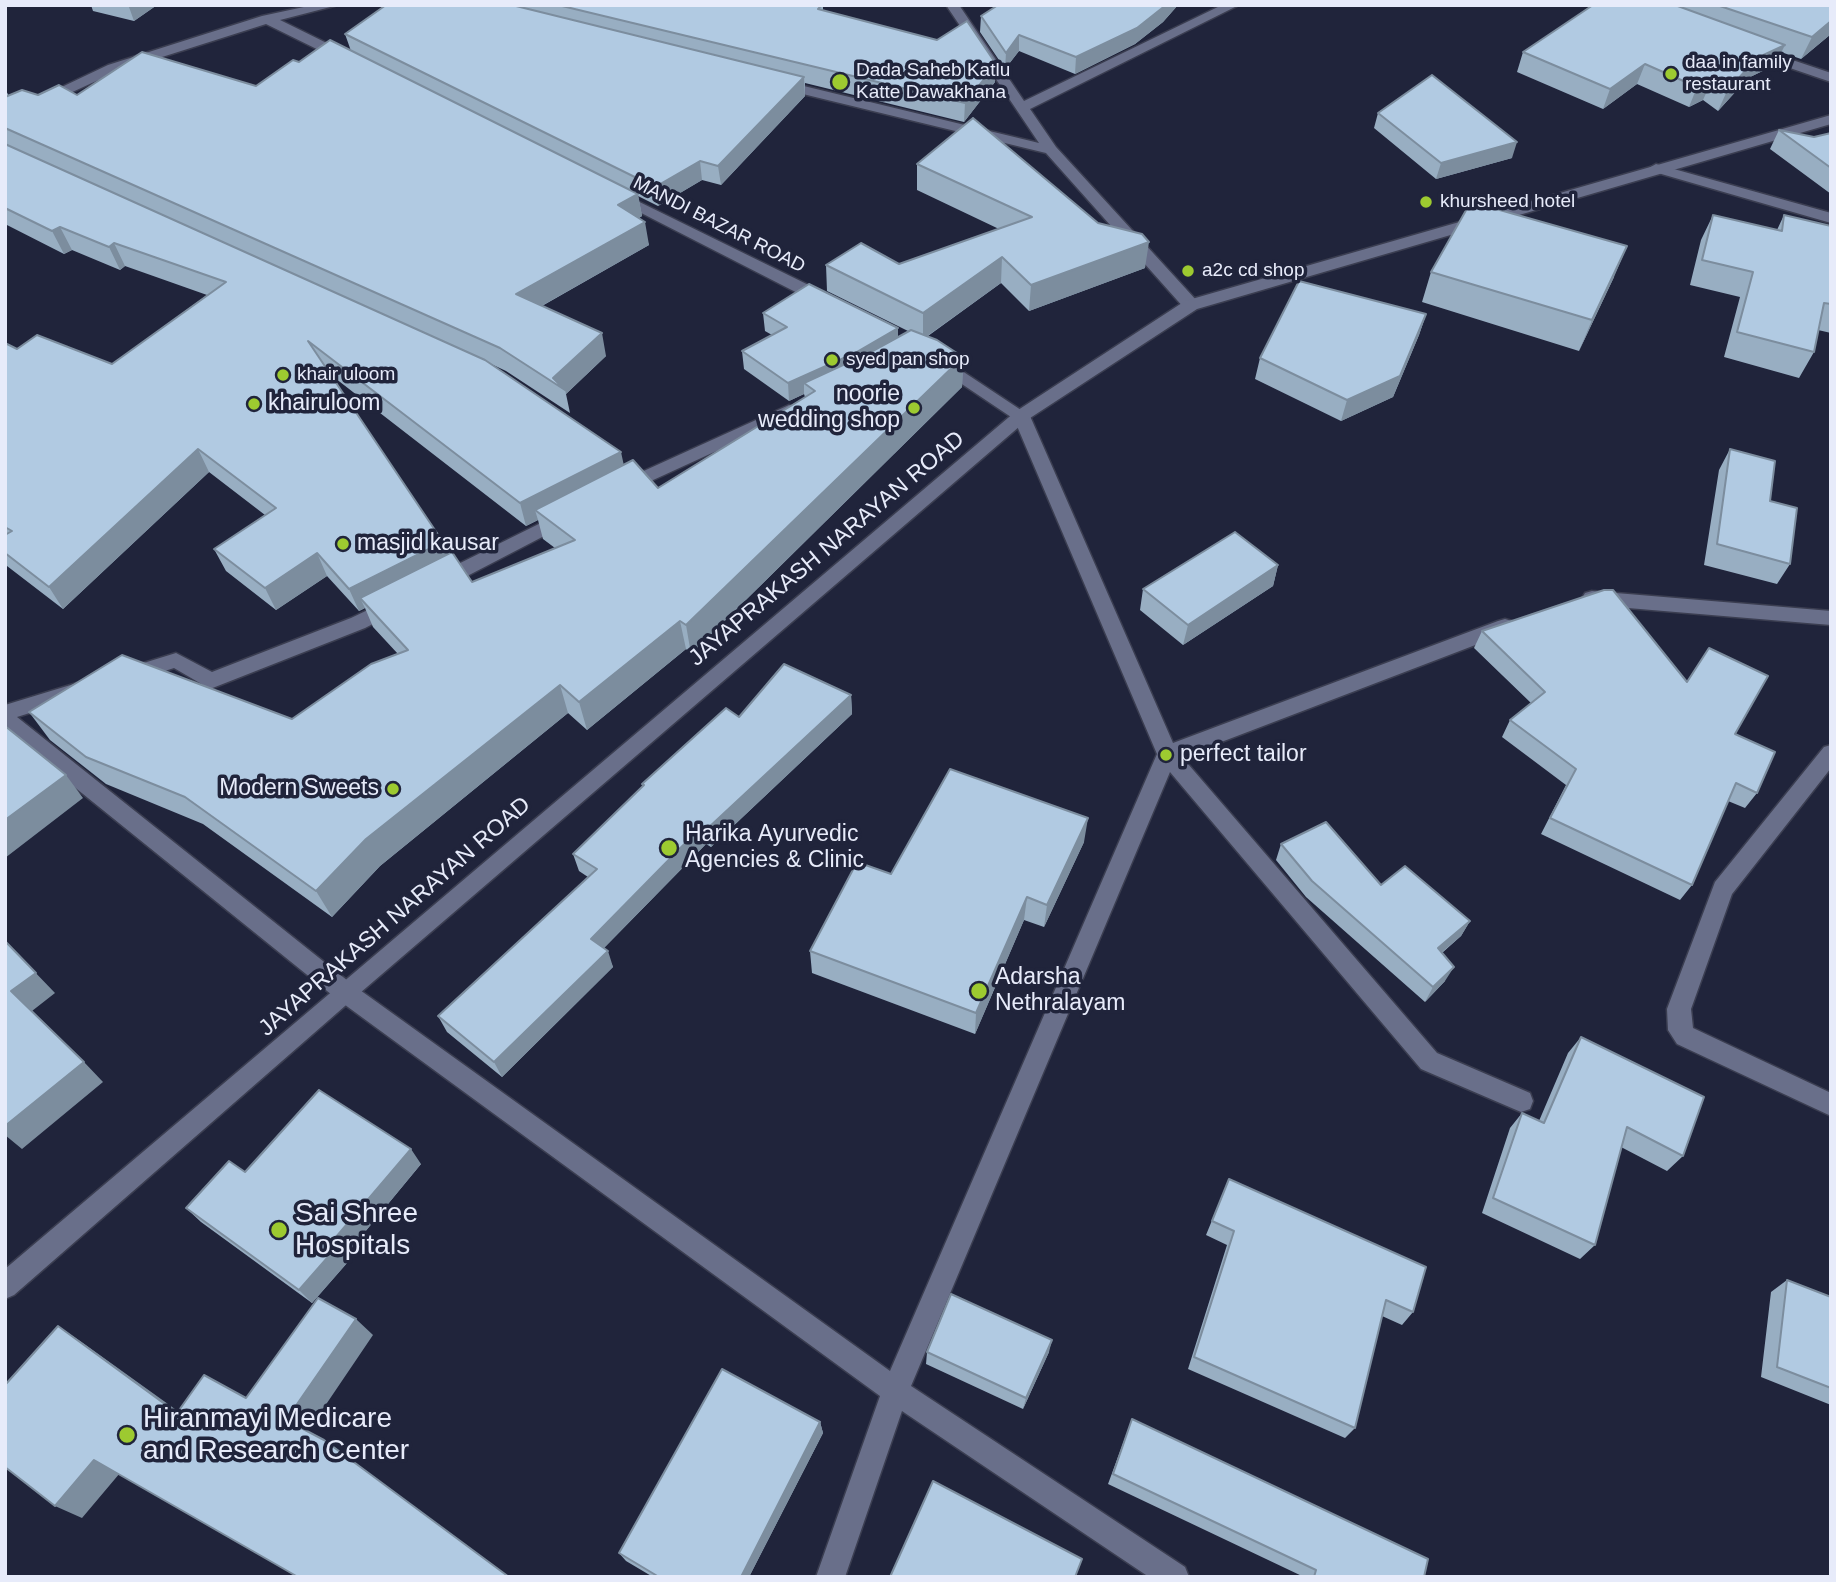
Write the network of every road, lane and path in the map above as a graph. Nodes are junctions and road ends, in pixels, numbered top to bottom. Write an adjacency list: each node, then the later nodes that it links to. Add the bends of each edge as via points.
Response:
1 (332, 5): 4 (street)
2 (951, 5): 9 (street)
3 (1233, 5): 9 (street)
4 (267, 19): 6 (street); 10 (street, via 113,68)
5 (1740, 46): 7 (street)
6 (355, 63)
7 (1831, 79)
8 (768, 81): 12 (street)
9 (1020, 108): 12 (street)
10 (5, 119)
11 (1831, 119): 13 (street, JAYAPRAKASH NARAYAN ROAD)
12 (1051, 150): 16 (street)
13 (1656, 168): 15 (street); 16 (street, JAYAPRAKASH NARAYAN ROAD)
14 (605, 189): 17 (street, MANDI BAZAR ROAD)
15 (1831, 218)
16 (1191, 305): 20 (street, JAYAPRAKASH NARAYAN ROAD)
17 (842, 308)
18 (929, 354): 20 (street)
19 (803, 405): 21 (street, via 640,472)
20 (1021, 416): 29 (street); 30 (street, JAYAPRAKASH NARAYAN ROAD)
21 (610, 494)
22 (586, 507): 26 (street, via 358,623 210,681 176,660)
23 (1569, 605): 25 (street, via 1594,597)
24 (1530, 618): 29 (street)
25 (1831, 618)
26 (5, 713)
27 (5, 719): 30 (street)
28 (1831, 753): 32 (street, via 1723,889 1679,1009 1680,1030 1685,1036)
29 (1167, 754): 31 (street, via 1429,1061); 34 (street)
30 (345, 992): 33 (street, JAYAPRAKASH NARAYAN ROAD); 34 (street)
31 (1521, 1101)
32 (1831, 1105)
33 (5, 1286)
34 (895, 1391): 35 (street); 36 (street)
35 (830, 1577)
36 (1175, 1577)

